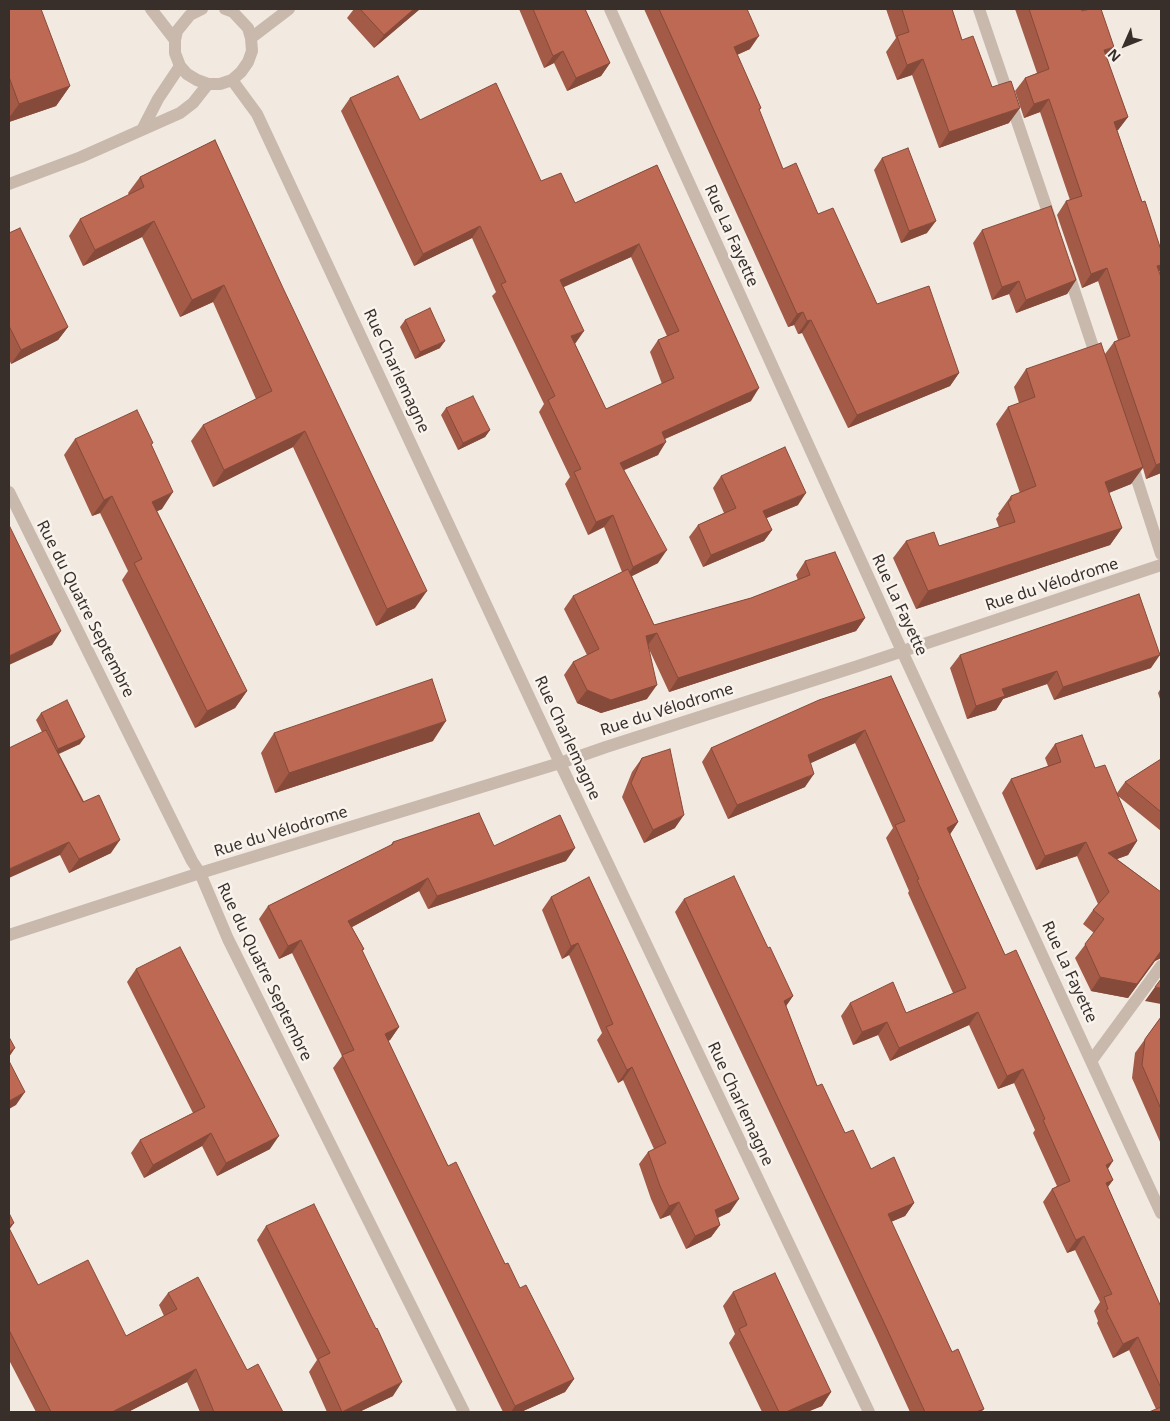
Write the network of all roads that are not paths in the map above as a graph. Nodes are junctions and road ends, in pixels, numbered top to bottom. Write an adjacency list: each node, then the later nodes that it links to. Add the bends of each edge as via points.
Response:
1 (151, 9): 8 (street)
2 (199, 9): 8 (street, via 183,22)
3 (225, 9): 7 (street, via 241,19)
4 (289, 9): 7 (street)
5 (610, 9): 21 (street, Rue La Fayette)
6 (979, 9): 14 (street)
7 (252, 38): 10 (street, via 248,62)
8 (175, 40): 9 (street)
9 (180, 66): 11 (street, via 187,74); 12 (street)
10 (232, 80): 11 (street); 22 (street, Rue Charlemagne, via 257,114)
11 (208, 84): 12 (street, via 180,113)
12 (142, 130): 13 (street)
13 (9, 184)
14 (1054, 232)
15 (1064, 260): 16 (street)
16 (1101, 372)
17 (1126, 447): 19 (street)
18 (9, 492): 23 (street, Rue du Quatre Septembre)
19 (1161, 554)
20 (1161, 566): 21 (street, Rue du Vélodrome)
21 (902, 651): 22 (street, Rue du Vélodrome); 26 (street, Rue La Fayette)
22 (560, 763): 23 (street, Rue du Vélodrome); 29 (street, Rue Charlemagne)
23 (200, 873): 24 (street, Rue du Vélodrome); 28 (street, Rue du Quatre Septembre, via 228,939)
24 (9, 935)
25 (1161, 966): 26 (street)
26 (1092, 1060): 27 (street, Rue La Fayette)
27 (1161, 1213)
28 (464, 1412)
29 (869, 1412)

